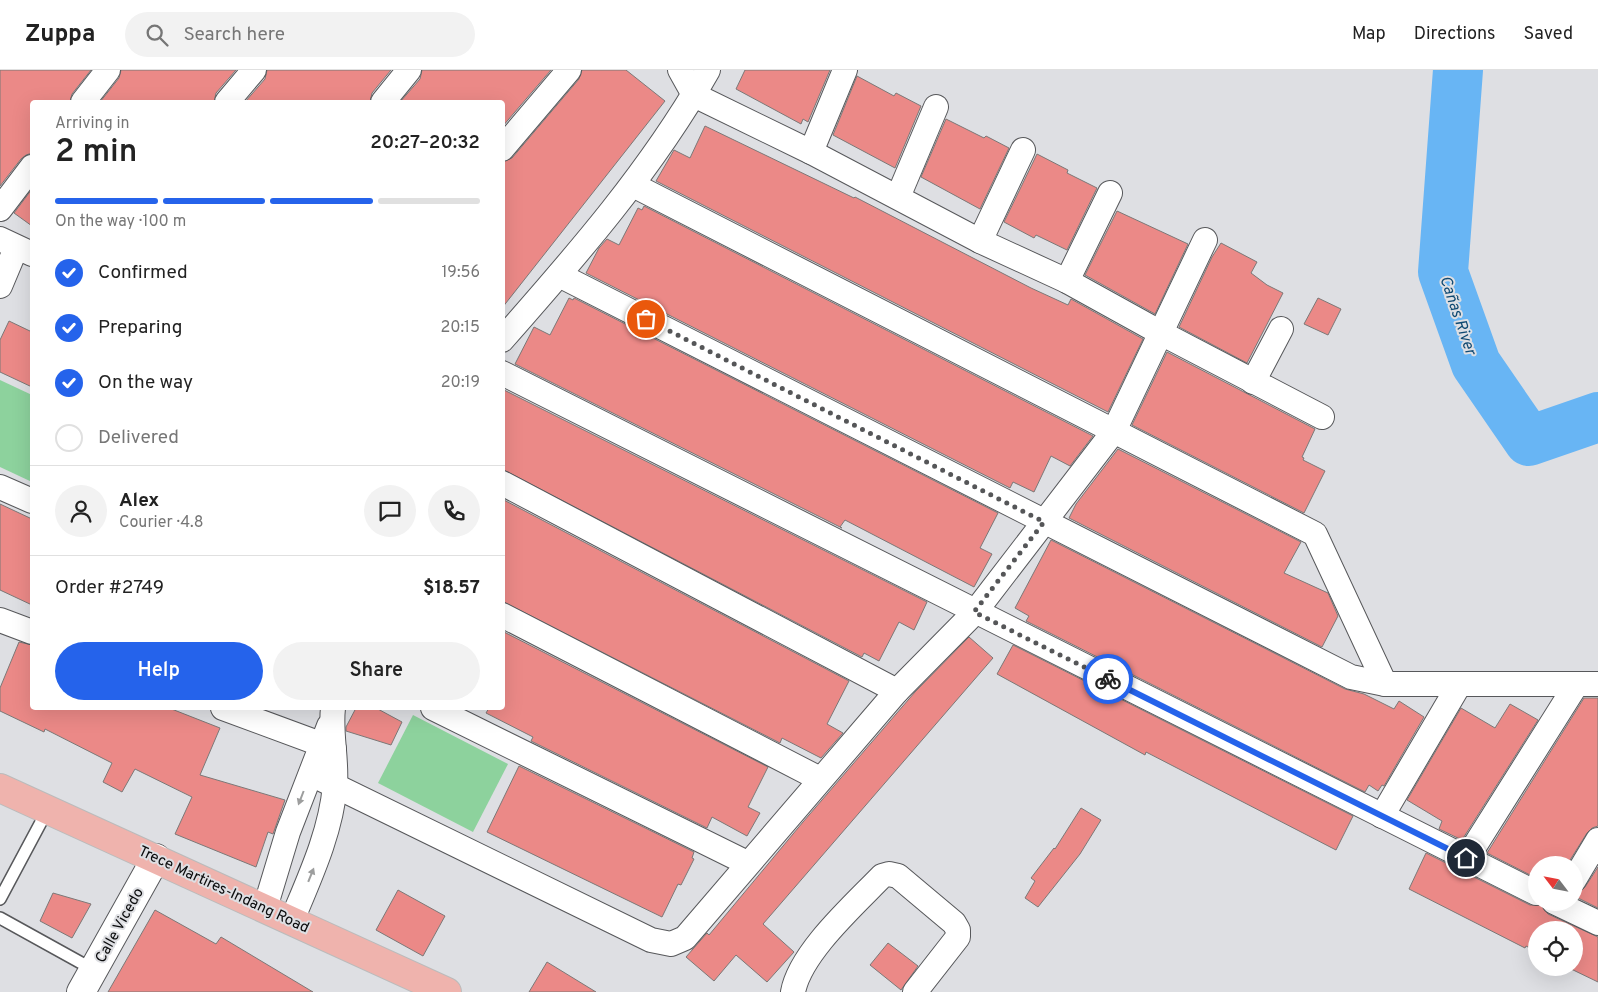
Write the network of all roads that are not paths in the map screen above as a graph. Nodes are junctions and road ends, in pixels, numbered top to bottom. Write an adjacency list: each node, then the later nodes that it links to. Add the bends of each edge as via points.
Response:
1 (108, 70): 9 (street)
2 (254, 70): 10 (street)
3 (409, 70): 11 (street)
4 (568, 70): 13 (street)
5 (680, 70): 8 (street)
6 (708, 70): 8 (street)
7 (845, 70): 15 (street)
8 (694, 95): 15 (street); 17 (street)
9 (85, 100)
10 (230, 100)
11 (386, 100)
12 (936, 108): 19 (street)
13 (505, 145)
14 (1023, 150): 22 (street)
15 (811, 152): 19 (street)
16 (30, 170): 20 (street)
17 (633, 184): 24 (street); 33 (street)
18 (1110, 193): 25 (street)
19 (898, 197): 22 (street)
20 (0, 209)
21 (1205, 240): 28 (street)
22 (980, 241): 25 (street)
23 (16, 247): 26 (street)
24 (559, 275): 29 (street); 37 (street)
25 (1067, 281): 28 (street)
26 (0, 286)
27 (1281, 329): 31 (street)
28 (1161, 333): 31 (street); 33 (street)
29 (505, 337)
30 (505, 375): 38 (street)
31 (1253, 382): 32 (street)
32 (1322, 417)
33 (1114, 431): 37 (street); 42 (street, via 1315,534)
34 (505, 485): 45 (street)
35 (0, 487): 36 (street)
36 (30, 500)
37 (1044, 522): 38 (street); 42 (street, via 1352,677)
38 (974, 612): 45 (street); 55 (street)
39 (505, 617): 51 (street)
40 (0, 620): 41 (street)
41 (30, 631)
42 (1385, 684): 44 (street)
43 (1587, 684): 44 (street); 58 (street)
44 (1459, 685): 55 (street)
45 (897, 691): 51 (street)
46 (229, 710): 49 (street)
47 (437, 710): 59 (street)
48 (332, 714): 49 (street)
49 (328, 746): 50 (street); 52 (street)
50 (311, 774): 52 (street); 63 (street, one-way to 63, via 288,832)
51 (820, 779): 59 (street)
52 (335, 784): 59 (street, via 651,940 671,944 685,938); 66 (street, one-way to 52, via 323,845)
53 (0, 788): 54 (main road, Trece Martires-Indang Road)
54 (48, 809): 57 (main road, Trece Martires-Indang Road); 62 (lane)
55 (1382, 816): 58 (street)
56 (1598, 840): 60 (street)
57 (156, 858): 63 (main road, Trece Martires-Indang Road); 68 (street, Calle Vicedo)
58 (1466, 858): 61 (street)
59 (748, 864)
60 (1583, 865)
61 (1528, 890)
62 (0, 899)
63 (265, 908): 66 (main road, Trece Martires-Indang Road)
64 (1574, 911): 67 (street)
65 (0, 918): 68 (lane)
66 (292, 920): 69 (main road, Trece Martires-Indang Road)
67 (1598, 923)
68 (87, 981)
69 (448, 992)
70 (793, 992): 71 (street, via 799,970 807,958 882,876 889,874 898,876 954,923 958,930 958,937)
71 (915, 992)

